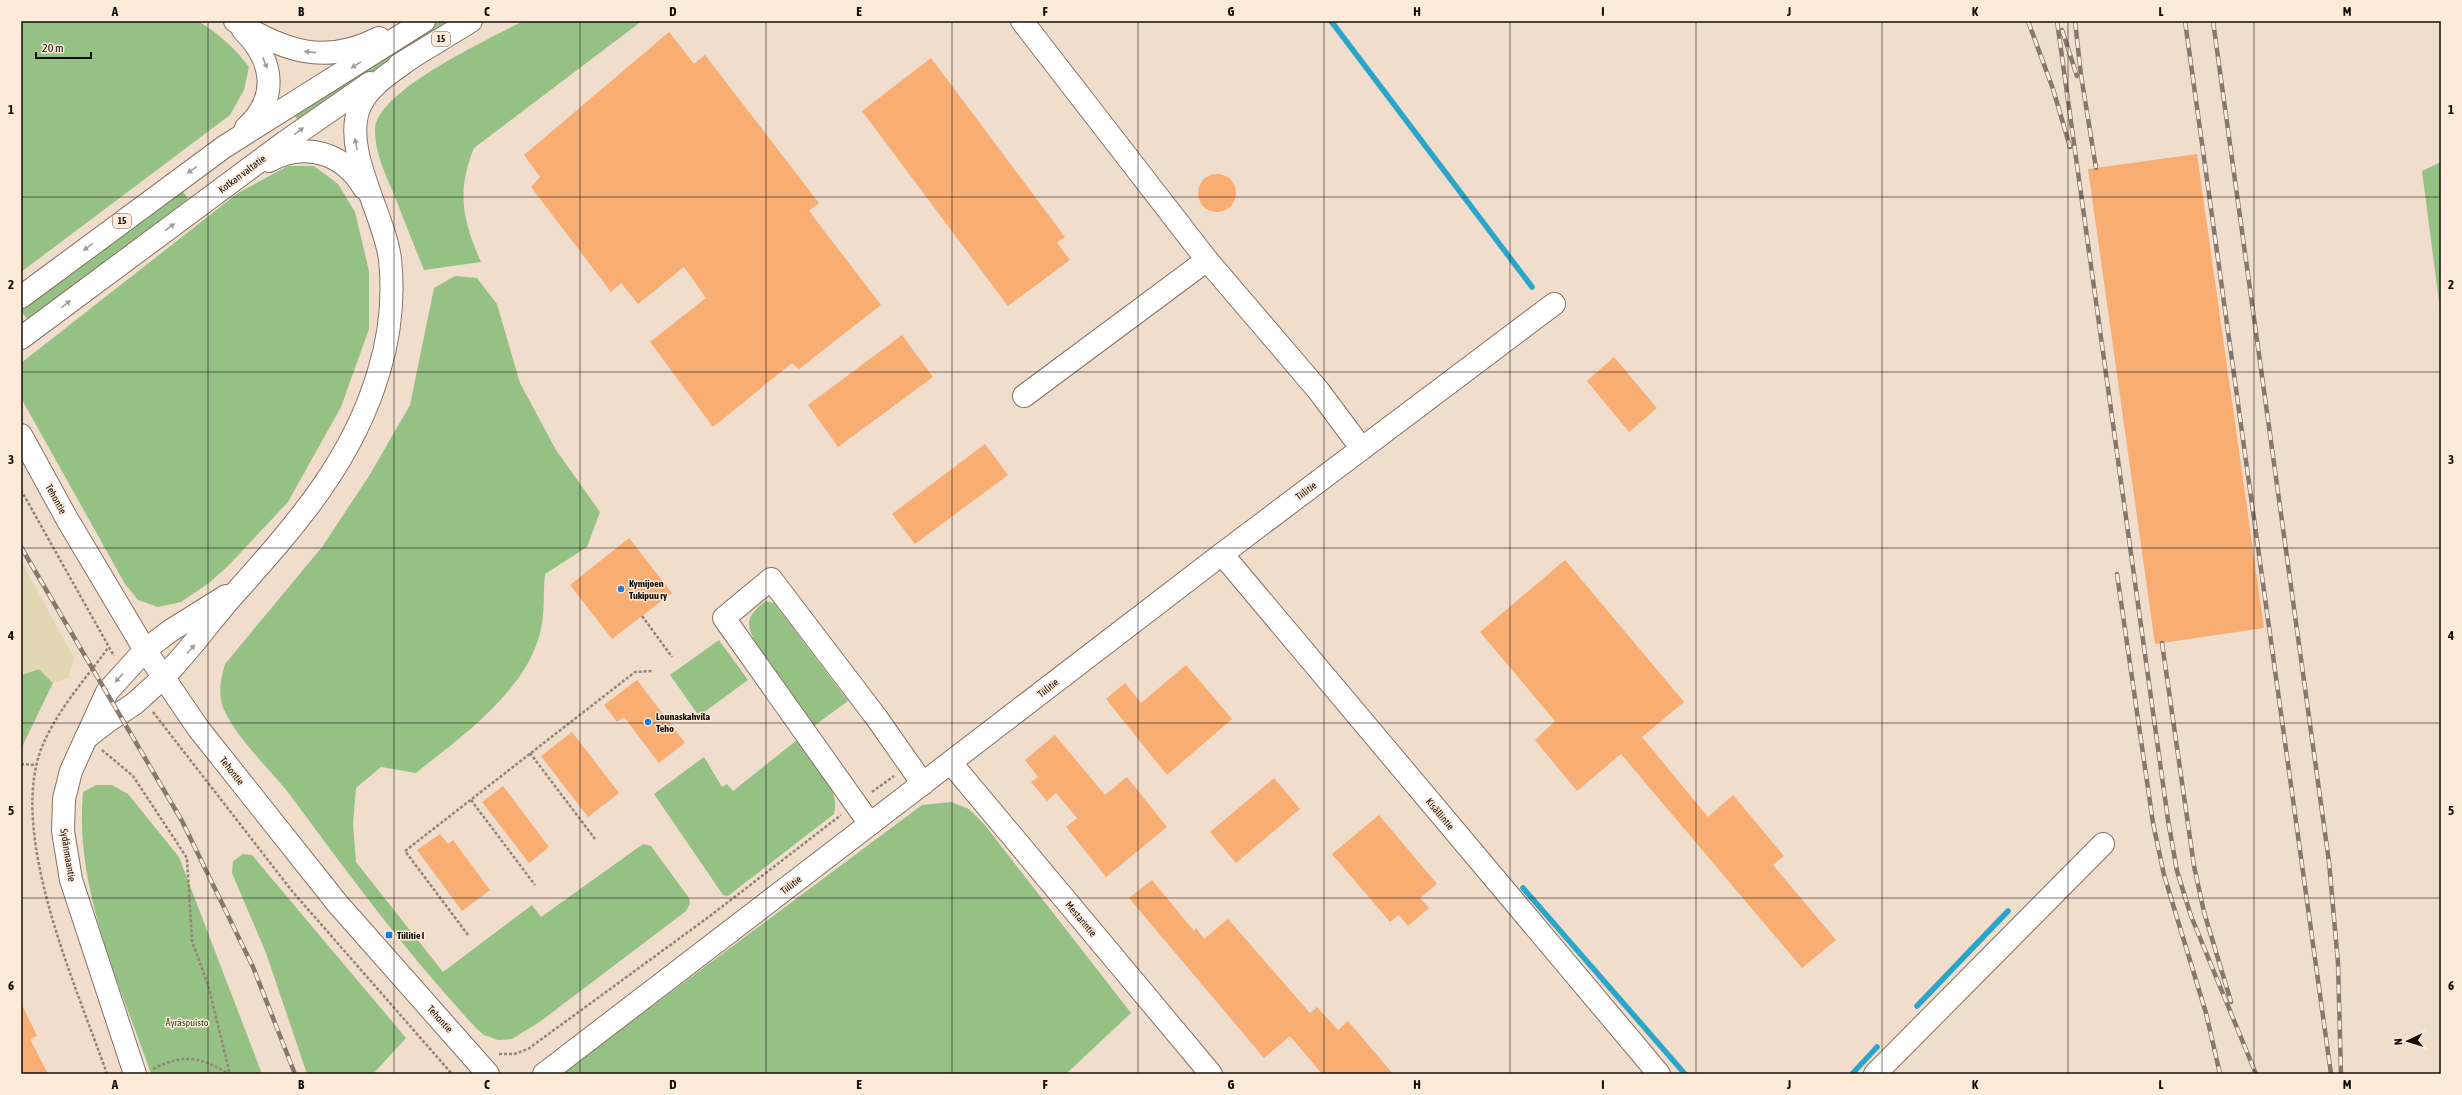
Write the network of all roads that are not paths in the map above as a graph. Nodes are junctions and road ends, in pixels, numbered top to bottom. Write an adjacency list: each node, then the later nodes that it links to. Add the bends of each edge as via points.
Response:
1 (234, 21): 2 (main road, one-way to 1, via 354,49 323,53 305,52 279,45); 7 (main road, one-way to 7, via 256,45 268,71 270,85 268,97 257,117)
2 (412, 21)
3 (424, 21): 7 (main road, 15, one-way to 7)
4 (471, 21): 6 (main road, Kotkan valtatie / 15)
5 (1022, 21): 10 (main road)
6 (412, 57): 8 (main road, Kotkan valtatie / 15, one-way to 6, via 318,118); 9 (main road, one-way to 6, via 355,145 355,119 364,98)
7 (224, 147): 11 (main road, 15, one-way to 11)
8 (234, 180): 9 (main road, via 287,154 312,151 324,153 335,158 352,172); 13 (main road, Kotkan valtatie / 15, one-way to 8)
9 (376, 208): 18 (main road, via 390,258 391,306 387,339 371,398 344,454 323,488 297,523)
10 (1207, 260): 14 (main road); 16 (main road, via 1318,390)
11 (21, 297)
12 (1554, 304): 16 (main road, Tiilitie)
13 (28, 333)
14 (1024, 396)
15 (21, 435): 19 (main road, Tehontie, via 67,519)
16 (1362, 449): 17 (main road, Tiilitie)
17 (1222, 554): 22 (main road, Tiilitie); 30 (main road, Kisällintie)
18 (250, 576): 19 (main road, Sydänmaantie, via 233,592 170,631); 20 (main road, one-way to 18, via 196,644)
19 (145, 650): 20 (main road, Tehontie); 21 (main road, Sydänmaantie, one-way to 21, via 107,692)
20 (164, 677): 21 (main road, via 134,704); 26 (main road, Tehontie, via 198,728 337,903)
21 (84, 740): 27 (main road, Sydänmaantie, via 71,771 64,799 64,831 71,880)
22 (951, 763): 23 (main road, Tiilitie); 29 (main road, Mestarintie)
23 (923, 784): 24 (main road, Tiilitie); 24 (main road, via 876,717 771,579 724,618)
24 (870, 824): 28 (main road, Tiilitie)
25 (2103, 844): 31 (main road)
26 (490, 1064)
27 (142, 1073)
28 (544, 1074)
29 (1211, 1074)
30 (1659, 1074)
31 (1875, 1074)

